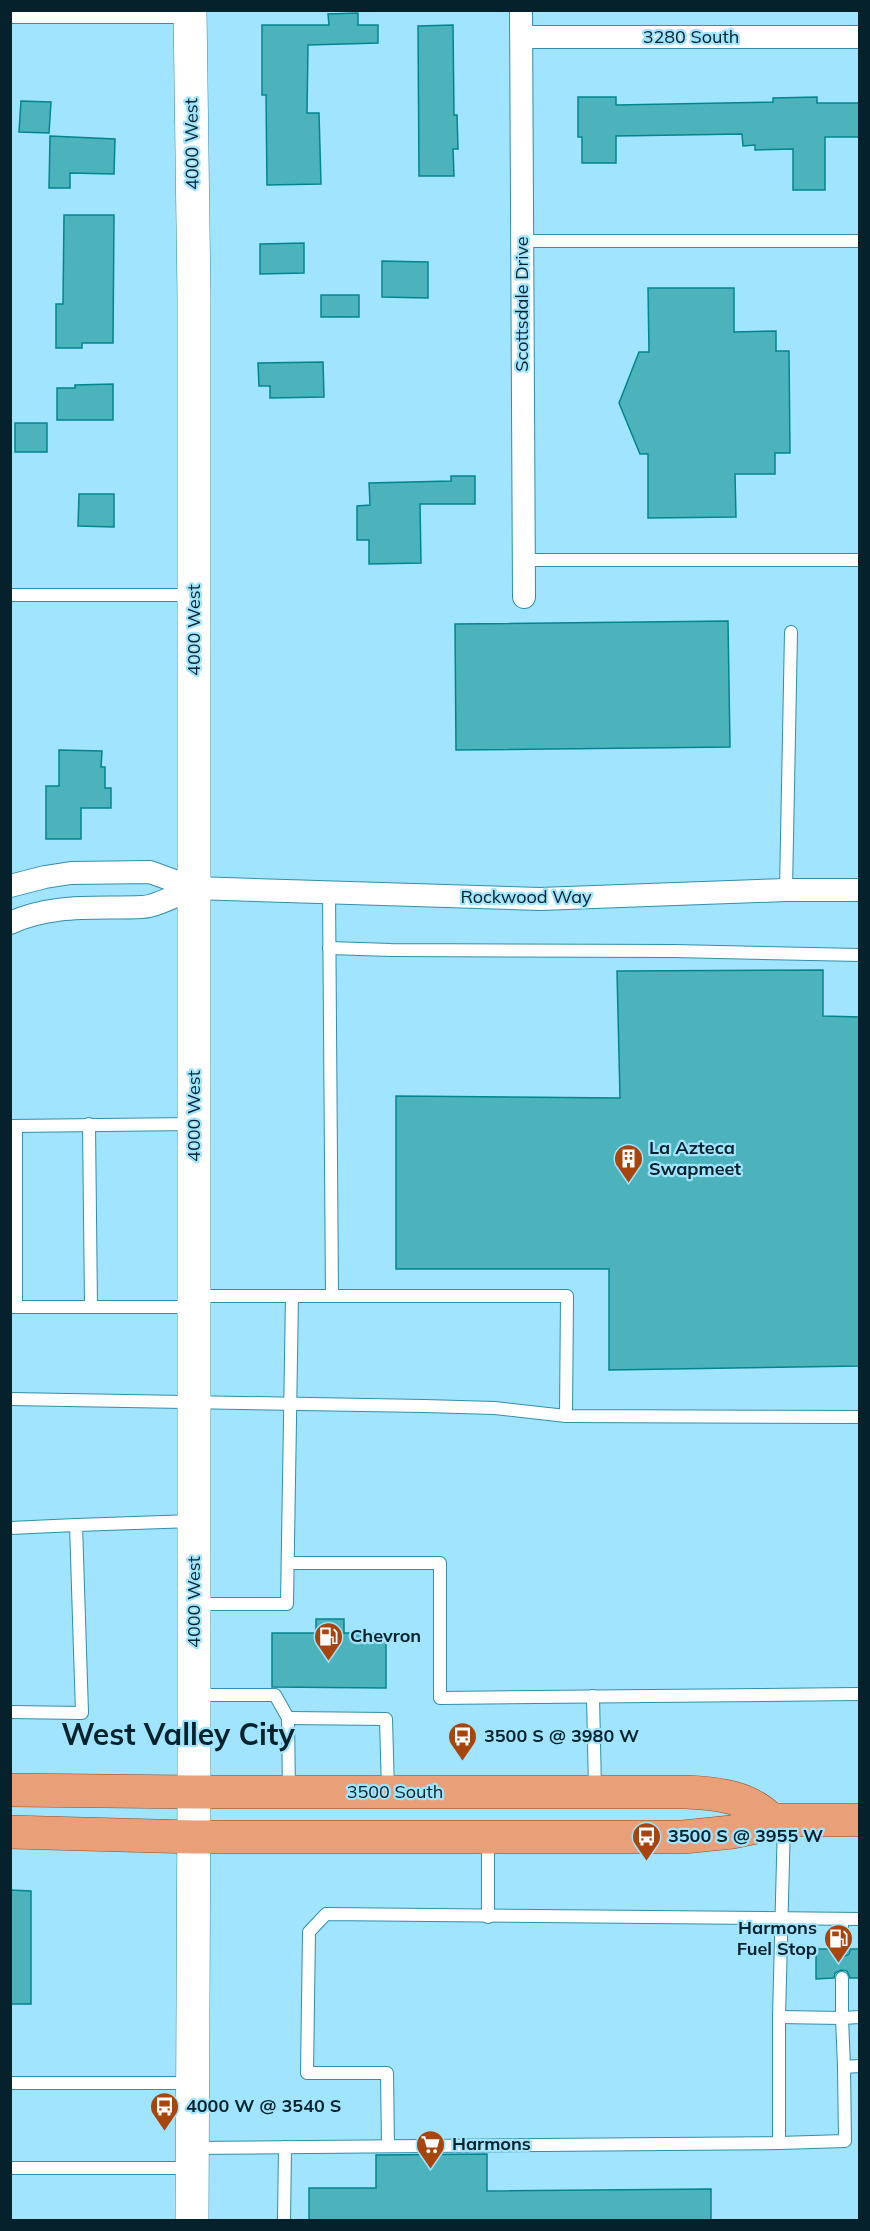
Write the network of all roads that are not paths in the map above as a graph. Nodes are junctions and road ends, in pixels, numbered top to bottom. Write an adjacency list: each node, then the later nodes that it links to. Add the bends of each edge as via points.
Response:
1 (521, 10): 4 (street, Scottsdale Drive)
2 (190, 11): 3 (street); 11 (street, 4000 West)
3 (10, 12)
4 (522, 37): 5 (street, 3280 South); 6 (street, Scottsdale Drive)
5 (860, 37)
6 (522, 241): 7 (lane); 8 (street, Scottsdale Drive)
7 (860, 241)
8 (523, 560): 9 (lane); 12 (street, Scottsdale Drive)
9 (860, 560)
10 (10, 595): 11 (lane)
11 (194, 595): 15 (street, 4000 West)
12 (524, 597)
13 (791, 632): 16 (lane)
14 (10, 886): 15 (street, via 71,873 150,872)
15 (194, 888): 18 (street, Rockwood Way); 19 (street, via 144,907 70,908); 23 (street, 4000 West)
16 (786, 890): 17 (street, Rockwood Way); 18 (street, Rockwood Way, via 540,899)
17 (860, 890)
18 (329, 891): 20 (lane)
19 (10, 923)
20 (329, 948): 21 (lane); 26 (lane)
21 (860, 955)
22 (89, 1124): 23 (lane); 24 (lane); 29 (lane)
23 (194, 1124): 27 (street, 4000 West)
24 (13, 1126): 28 (lane)
25 (292, 1296): 26 (lane); 27 (lane); 31 (lane)
26 (333, 1296): 33 (lane, via 567,1296)
27 (194, 1301): 29 (lane); 32 (street, 4000 West)
28 (13, 1306): 29 (lane)
29 (91, 1306)
30 (10, 1400): 32 (lane)
31 (290, 1403): 32 (lane); 33 (lane, via 495,1408); 38 (lane)
32 (194, 1404): 35 (street, 4000 West)
33 (566, 1416): 34 (lane)
34 (860, 1417)
35 (194, 1521): 36 (lane); 39 (street, 4000 West)
36 (76, 1525): 37 (lane); 43 (lane, via 82,1713)
37 (10, 1528)
38 (288, 1563): 39 (lane, via 287,1604); 42 (lane, via 440,1563 440,1698)
39 (194, 1604): 41 (street, 4000 West)
40 (860, 1694): 42 (lane)
41 (194, 1695): 44 (lane, via 275,1695); 46 (street, 4000 West)
42 (593, 1696): 49 (lane)
43 (10, 1712)
44 (288, 1718): 47 (lane); 48 (lane, via 386,1719)
45 (10, 1790): 46 (main road, 3500 South)
46 (194, 1792): 47 (main road, 3500 South); 53 (street, 4000 West)
47 (289, 1792): 48 (main road, 3500 South)
48 (388, 1792): 49 (main road, 3500 South)
49 (595, 1792): 50 (main road, 3500 South, via 705,1792 742,1801)
50 (778, 1820): 51 (main road); 54 (main road, via 732,1832 683,1837); 56 (lane)
51 (860, 1820)
52 (10, 1832): 53 (main road)
53 (192, 1837): 54 (main road); 67 (street, 4000 West)
54 (488, 1837): 55 (lane)
55 (488, 1917): 56 (lane); 69 (lane, via 326,1914 309,1932 307,2073 387,2073)
56 (783, 1919): 57 (lane); 61 (lane)
57 (842, 1919): 58 (lane); 59 (lane)
58 (860, 1919)
59 (842, 1949)
60 (842, 1978): 63 (lane)
61 (779, 2017): 63 (lane); 68 (lane)
62 (860, 2017): 63 (lane)
63 (842, 2018): 65 (lane)
64 (860, 2066): 65 (lane)
65 (844, 2067): 68 (lane, via 845,2141)
66 (10, 2083): 67 (lane)
67 (192, 2083): 71 (street, 4000 West)
68 (779, 2143): 69 (lane)
69 (388, 2146): 70 (lane)
70 (285, 2147): 71 (lane); 74 (lane)
71 (192, 2158): 72 (lane); 73 (street, 4000 West)
72 (10, 2168)
73 (192, 2220)
74 (284, 2220)

